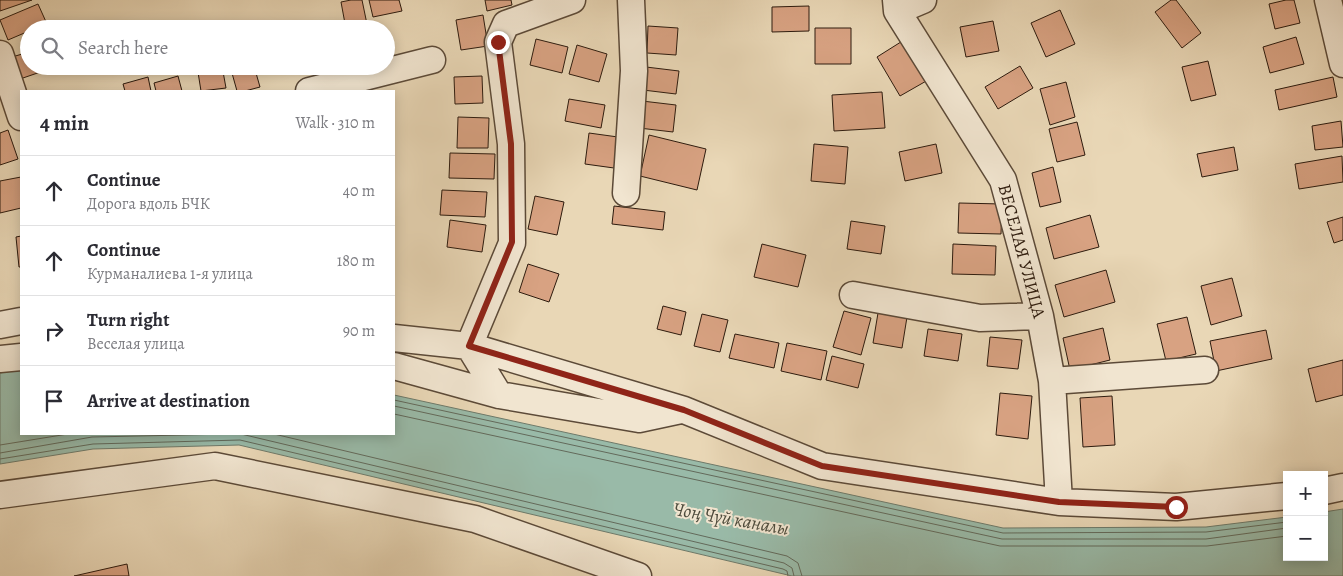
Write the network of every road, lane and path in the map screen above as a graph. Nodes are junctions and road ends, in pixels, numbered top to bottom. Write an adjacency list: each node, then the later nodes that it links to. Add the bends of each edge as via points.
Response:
1 (572, 0): 19 (street, via 506,24 498,42 511,144 512,242)
2 (631, 0): 13 (street, via 634,71)
3 (923, 0): 5 (street)
4 (1328, 0): 8 (street)
5 (896, 5): 15 (street, ВЕСЕЛАЯ УЛИЦА, via 1003,180)
6 (0, 54): 12 (street)
7 (432, 60): 9 (street)
8 (1343, 64)
9 (395, 69)
10 (372, 75): 11 (street)
11 (313, 90)
12 (20, 114)
13 (626, 193)
14 (853, 295): 15 (street, via 980,318)
15 (1040, 316): 24 (street, ВЕСЕЛАЯ УЛИЦА)
16 (20, 321): 17 (street)
17 (0, 326)
18 (395, 338): 19 (street)
19 (469, 346): 25 (street); 26 (street)
20 (20, 357): 21 (street)
21 (0, 360)
22 (395, 366): 25 (street)
23 (1205, 370): 24 (street)
24 (1052, 381): 31 (street, ВЕСЕЛАЯ УЛИЦА)
25 (499, 396): 26 (street, via 639,419)
26 (684, 410): 31 (street, via 822,466)
27 (1343, 487): 28 (street)
28 (1328, 490)
29 (0, 495): 32 (street, via 215,466 475,519)
30 (1283, 496): 31 (street, via 1176,507)
31 (1059, 502)
32 (638, 576)

